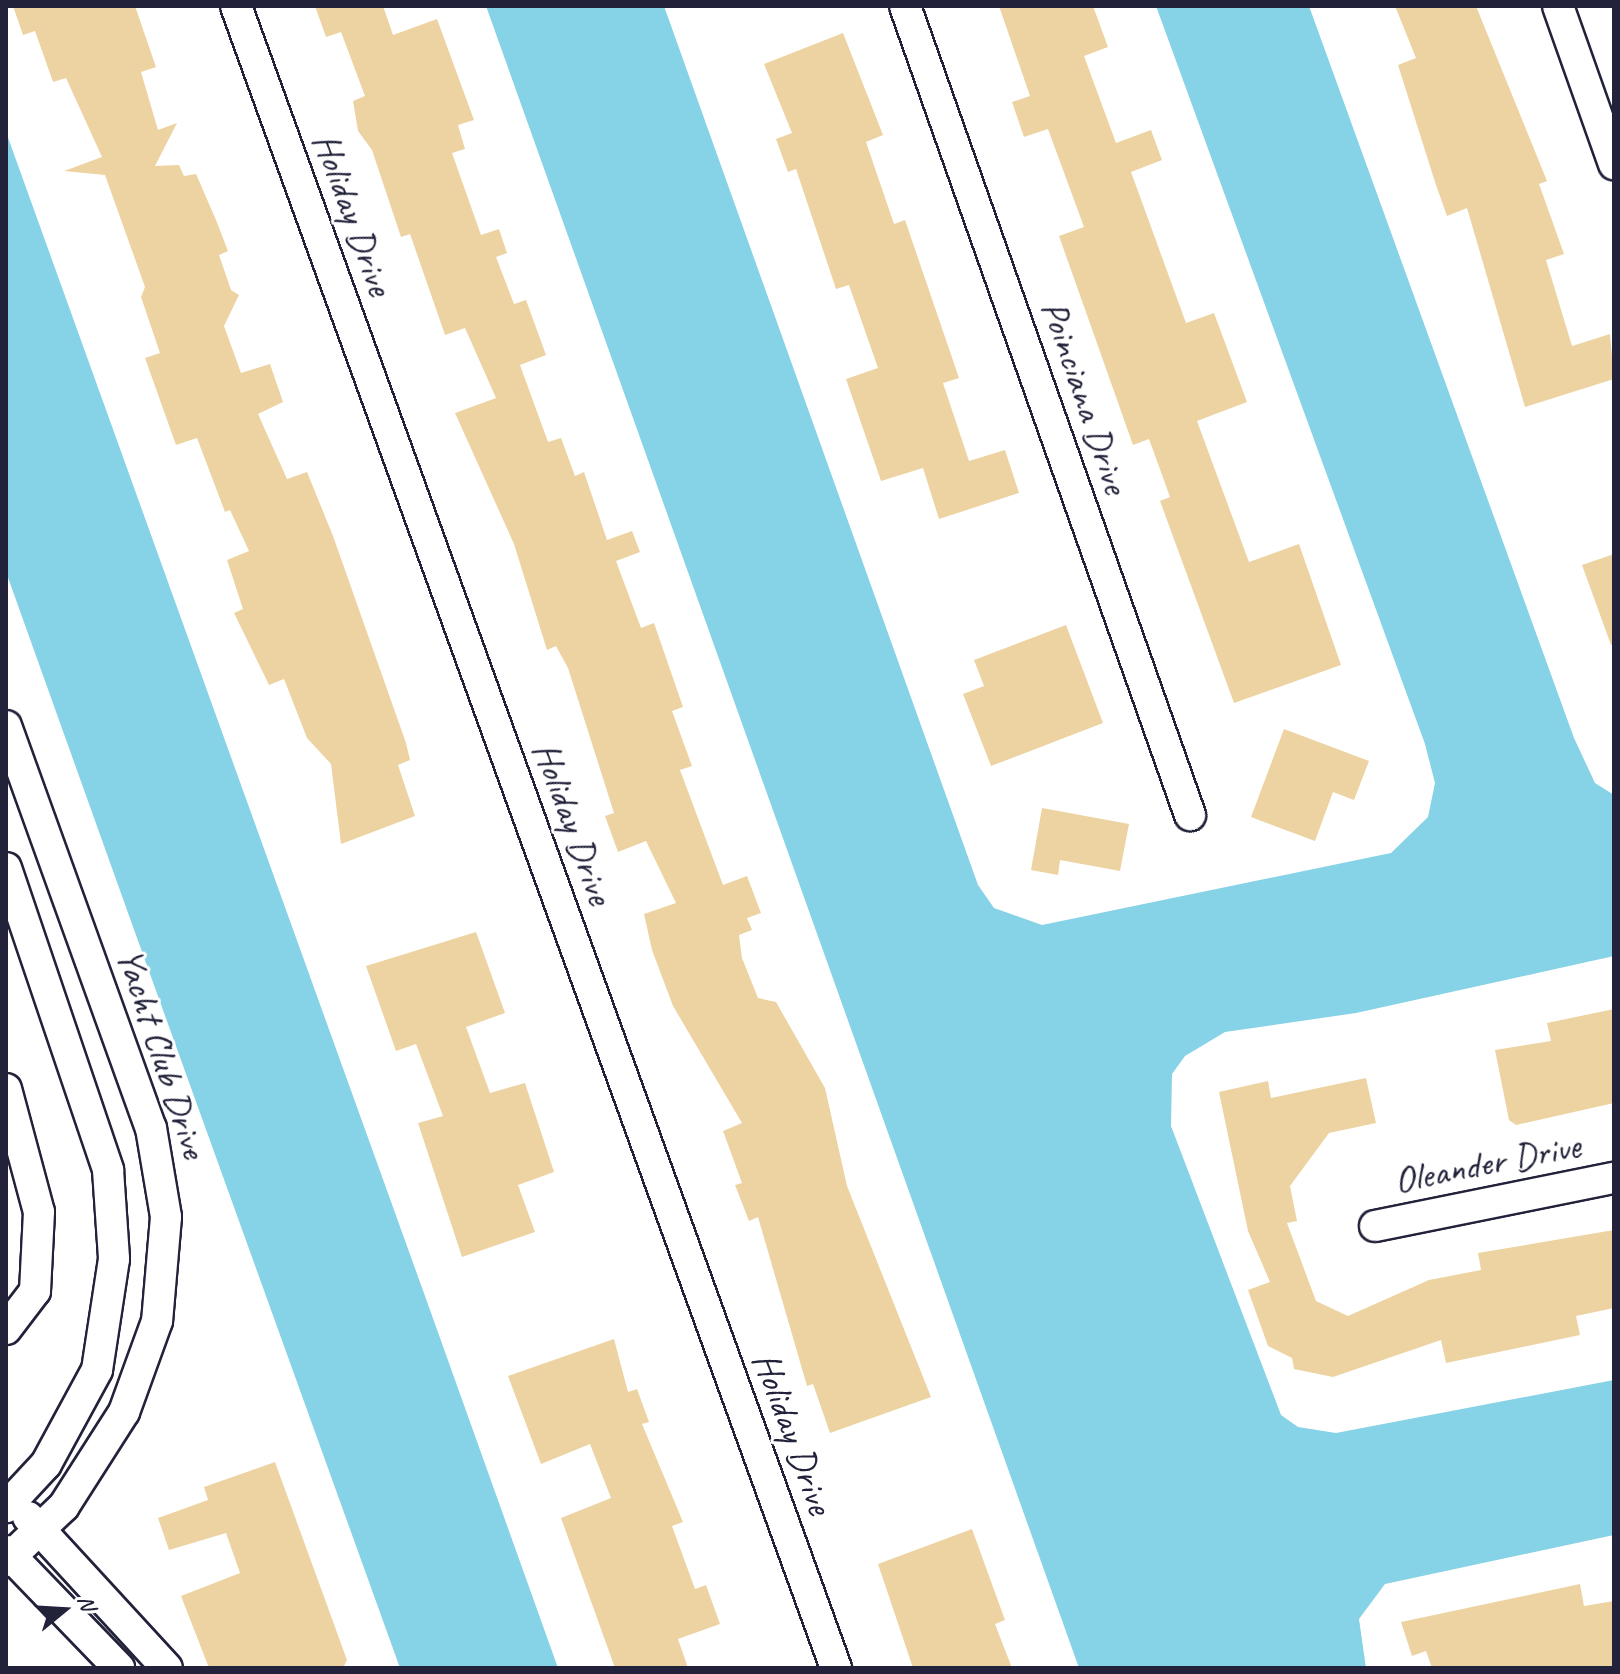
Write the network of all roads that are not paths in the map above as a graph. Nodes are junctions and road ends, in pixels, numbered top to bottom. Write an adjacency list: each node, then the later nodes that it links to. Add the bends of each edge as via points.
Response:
1 (236, 6): 18 (street, Holiday Drive)
2 (905, 6): 6 (street, Poinciana Drive)
3 (1558, 6): 4 (street)
4 (1614, 164)
5 (6, 726): 7 (street, Yacht Club Drive)
6 (1190, 815)
7 (56, 862): 8 (street); 14 (street, Yacht Club Drive, via 151,1128 166,1217 157,1321 142,1370 96,1460)
8 (7, 878): 13 (street, via 92,1114 114,1217 97,1370 76,1417)
9 (6, 1089): 12 (street, via 39,1212 35,1291)
10 (1614, 1178): 11 (street, Oleander Drive)
11 (1375, 1226)
12 (6, 1329)
13 (10, 1505): 14 (street)
14 (40, 1529): 15 (street, Yacht Club Drive); 17 (street)
15 (8, 1557): 16 (street)
16 (119, 1668)
17 (167, 1668)
18 (836, 1668)

